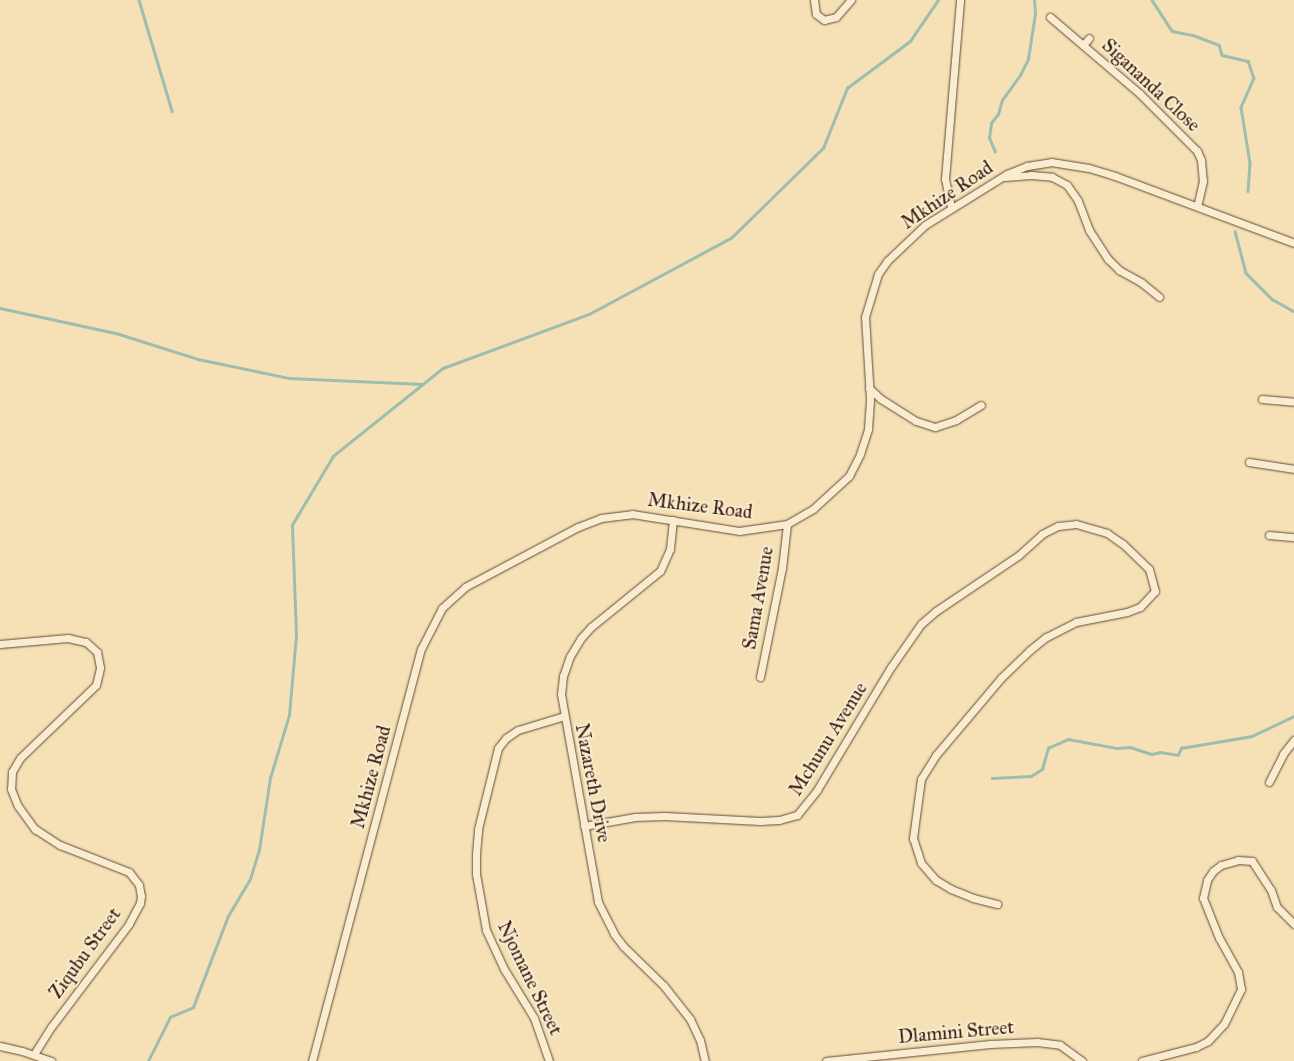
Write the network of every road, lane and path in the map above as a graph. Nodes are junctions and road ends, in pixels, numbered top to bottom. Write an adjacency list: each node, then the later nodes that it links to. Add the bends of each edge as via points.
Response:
1 (814, 0): 2 (street, via 816,14 824,20 836,17)
2 (851, 0)
3 (960, 0): 9 (street, via 945,179)
4 (1050, 17): 6 (street, Sigananda Close)
5 (1090, 38): 6 (street, Sigananda Close)
6 (1083, 45): 8 (street, Sigananda Close, via 1140,94 1197,151 1204,181)
7 (1001, 177): 8 (street, Mkhize Road, via 1027,166 1051,162 1069,164 1115,176); 9 (street, Mkhize Road); 11 (street, via 1052,177 1067,185 1078,201 1089,230 1108,259)
8 (1197, 206): 10 (street, Mkhize Road)
9 (951, 208): 12 (street, Mkhize Road, via 908,240 878,274 866,316)
10 (1294, 243)
11 (1159, 297)
12 (869, 388): 15 (street, via 916,421 935,426 956,420); 19 (street, Mkhize Road, via 868,429 849,476 813,509)
13 (1262, 399): 14 (street)
14 (1294, 402)
15 (981, 404)
16 (1249, 462): 17 (street)
17 (1294, 469)
18 (673, 520): 19 (street, Mkhize Road, via 739,530); 24 (street, Nazareth Drive, via 670,549 660,571 591,627 570,656 562,689); 33 (street, Mkhize Road, via 620,515 578,527 478,579 442,608 419,657)
19 (787, 524): 23 (street, Sama Avenue, via 782,568)
20 (1270, 535): 21 (street)
21 (1294, 537)
22 (0, 644): 31 (street, Ziqubu Street, via 68,638 86,642 97,652 100,668 96,685 20,758 12,772 11,789 18,806 36,829 60,845 129,872 139,885 141,896 128,924)
23 (760, 677)
24 (564, 716): 27 (street, Nazareth Drive); 34 (street, Njomane Street, via 518,730 498,748 478,829 476,854 476,882 486,930 504,969 534,1018)
25 (1294, 740): 26 (street, via 1282,754)
26 (1269, 782)
27 (584, 826): 28 (street, Mchunu Avenue, via 635,817 760,821 797,815 818,790 909,638 936,611 1019,555 1051,529 1076,524 1106,533 1123,544 1149,569 1155,591 1140,607 1076,622 1046,637 1001,678 936,755 921,779 913,838 922,863 936,880 951,889); 35 (street, Nazareth Drive, via 598,902 606,918 623,946 684,1010 700,1040)
28 (997, 904)
29 (1294, 924): 38 (street, via 1277,906 1271,890 1252,861 1238,860 1213,871 1207,880 1203,898 1238,972 1241,989 1224,1024 1208,1041)
30 (0, 1046): 31 (street)
31 (34, 1054): 32 (street)
32 (51, 1061)
33 (312, 1061)
34 (549, 1061)
35 (705, 1061)
36 (826, 1061): 37 (street, Dlamini Street, via 1028,1042 1060,1045)
37 (1082, 1061)
38 (1142, 1061)

